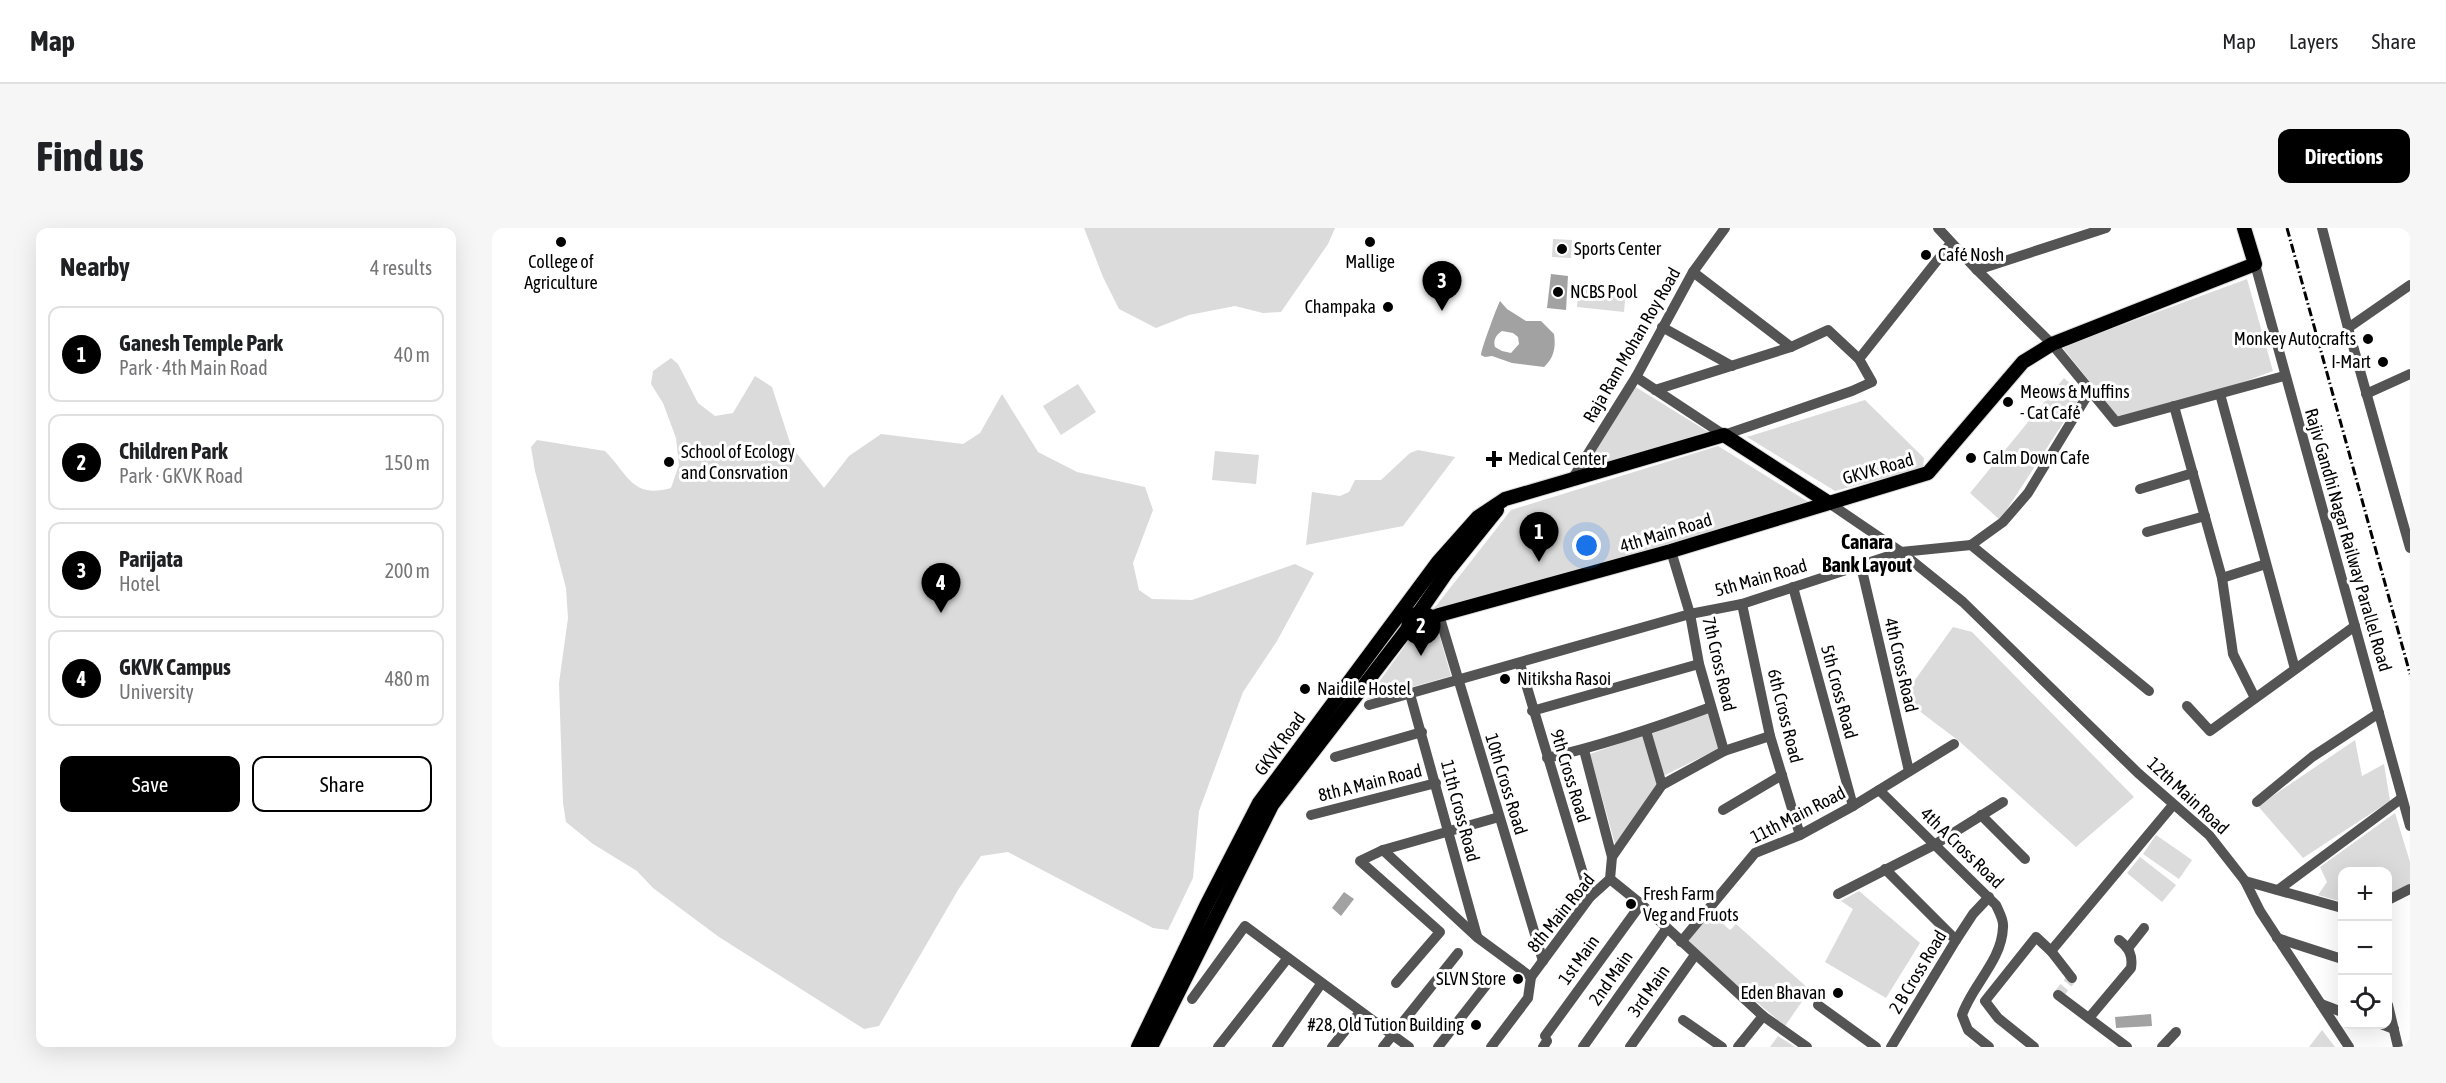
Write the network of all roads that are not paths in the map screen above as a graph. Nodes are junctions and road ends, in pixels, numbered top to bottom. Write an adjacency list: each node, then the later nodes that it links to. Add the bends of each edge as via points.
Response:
1 (1725, 228): 9 (street, Raja Ram Mohan Roy Road)
2 (1938, 228): 6 (street)
3 (2106, 228): 8 (street)
4 (2244, 228): 7 (main road)
5 (2322, 228): 12 (street)
6 (1951, 243): 8 (street); 15 (street)
7 (2254, 264): 13 (main road, GKVK Road); 18 (street, Rajiv Gandhi Nagar Railway Parallel Road)
8 (1977, 270): 13 (street)
9 (1693, 272): 11 (street, Raja Ram Mohan Roy Road); 14 (street)
10 (2410, 285): 12 (street)
11 (1662, 327): 16 (street); 19 (street, Raja Ram Mohan Roy Road)
12 (2348, 328): 23 (street)
13 (2052, 344): 21 (street); 30 (main road, GKVK Road, via 2023,362 1928,473)
14 (1791, 347): 15 (street, via 1828,330); 16 (street)
15 (1859, 359): 25 (street, via 1872,382)
16 (1732, 366): 20 (street)
17 (2410, 374): 23 (street)
18 (2284, 376): 22 (street); 44 (street, Rajiv Gandhi Nagar Railway Parallel Road)
19 (1636, 377): 20 (street); 27 (street, Raja Ram Mohan Roy Road)
20 (1655, 390): 25 (street)
21 (2091, 391): 24 (street, via 2116,422); 33 (street, via 2028,493 2003,522)
22 (2220, 394): 24 (street); 37 (street)
23 (2366, 394): 34 (street)
24 (2174, 406): 26 (street)
25 (1724, 435): 27 (main road, GKVK Road); 30 (main road, GKVK Road)
26 (2193, 473): 28 (street); 31 (street)
27 (1570, 481): 29 (main road, GKVK Road)
28 (2140, 489)
29 (1506, 499): 45 (main road, GKVK Road); 46 (main road, GKVK Road, via 1478,517 1438,562)
30 (1829, 502): 35 (main road, 4th Main Road); 36 (street, 12th Main Road)
31 (2205, 516): 32 (street); 39 (street)
32 (2147, 532)
33 (1971, 545): 36 (street, 5th Main Road); 52 (street)
34 (2410, 548)
35 (1671, 551): 42 (street, 7th Cross Road); 43 (main road, 4th Main Road)
36 (1901, 552): 38 (street, 5th Main Road); 76 (street, 12th Main Road, via 1963,602)
37 (2266, 564): 39 (street); 50 (street)
38 (1861, 566): 40 (street, 5th Main Road); 68 (street, 4th Cross Road)
39 (2222, 578): 54 (street, via 2233,654)
40 (1793, 587): 41 (street, 5th Main Road); 77 (street, 5th Cross Road)
41 (1742, 604): 42 (street, 5th Main Road); 62 (street, 6th Cross Road)
42 (1690, 614): 48 (street, 5th Main Road); 49 (street, 7th Cross Road)
43 (1439, 615): 45 (main road, 4th Main Road); 51 (street, 10th Cross Road)
44 (2355, 626): 50 (street); 59 (street, Rajiv Gandhi Nagar Railway Parallel Road)
45 (1409, 627): 47 (main road, GKVK Road)
46 (1386, 632): 47 (main road); 100 (main road, GKVK Road, via 1259,803)
47 (1398, 641): 100 (main road, GKVK Road, via 1272,805)
48 (1520, 664): 51 (street, 5th Main Road); 58 (street, 9th Cross Road)
49 (1699, 664): 57 (street, 7th Cross Road); 58 (street)
50 (2295, 669): 54 (street)
51 (1458, 681): 53 (street, 5th Main Road); 81 (street, 10th Cross Road)
52 (2149, 691)
53 (1410, 694): 55 (street, 5th Main Road); 61 (street, 11th Cross Road)
54 (2255, 698): 56 (street, via 2210,731)
55 (1369, 705)
56 (2187, 706)
57 (1711, 707): 60 (street); 65 (street, 7th Cross Road)
58 (1532, 711): 67 (street, 9th Cross Road)
59 (2379, 713): 73 (street, Rajiv Gandhi Nagar Railway Parallel Road); 75 (street, via 2312,757)
60 (1646, 731): 64 (street); 71 (street)
61 (1422, 732): 66 (street); 70 (street, 11th Cross Road)
62 (1770, 736): 65 (street, 8th Main Road); 69 (street, 6th Cross Road)
63 (1954, 744): 68 (street, 11th Main Road)
64 (1584, 750): 67 (street); 87 (street)
65 (1724, 751): 71 (street, 8th Main Road)
66 (1335, 757)
67 (1547, 758): 95 (street, 9th Cross Road)
68 (1909, 771): 72 (street, 11th Main Road)
69 (1782, 775): 78 (street); 84 (street, 6th Cross Road)
70 (1436, 783): 79 (street, 8th A Main Road); 83 (street, 11th Cross Road)
71 (1662, 785): 87 (street, 8th Main Road)
72 (1879, 790): 77 (street, 11th Main Road); 85 (street, 4th A Cross Road)
73 (2402, 798): 82 (street, Rajiv Gandhi Nagar Railway Parallel Road); 93 (street)
74 (2002, 802): 80 (street)
75 (2257, 802)
76 (2173, 805): 91 (street, 12th Main Road, via 2210,835); 109 (street)
77 (1853, 807): 84 (street, 11th Main Road)
78 (1723, 810)
79 (1311, 815)
80 (1982, 815): 85 (street); 88 (street)
81 (1499, 817): 83 (street); 114 (street, 10th Cross Road)
82 (2410, 826)
83 (1447, 830): 86 (street); 103 (street, 11th Cross Road)
84 (1800, 835): 107 (street, 11th Main Road, via 1755,853)
85 (1934, 845): 89 (street); 96 (street, 4th A Cross Road)
86 (1383, 850): 103 (street, 8th Main Road); 118 (street, via 1360,861 1440,932)
87 (1612, 857): 90 (street, 8th Main Road)
88 (2025, 859)
89 (1885, 869): 94 (street); 105 (street)
90 (1610, 879): 95 (street, 8th Main Road); 98 (street)
91 (2245, 881): 93 (street); 104 (street, 12th Main Road)
92 (2410, 889): 97 (street)
93 (2278, 890): 99 (street)
94 (1838, 894)
95 (1590, 897): 114 (street, 8th Main Road)
96 (1989, 897): 105 (street, 2 B Cross Road); 150 (street, 4th A Cross Road, via 2004,926 1998,949 1962,1015 1968,1030)
97 (2392, 898)
98 (1641, 904): 101 (street); 133 (street, 1st Main)
99 (2338, 907)
100 (1211, 910): 134 (main road, GKVK Road); 135 (main road, GKVK Road)
101 (1667, 928): 107 (street); 143 (street, 2nd Main)
102 (2144, 928): 108 (street)
103 (1478, 938): 115 (street, 8th Main Road)
104 (2277, 938): 112 (street); 122 (street, 12th Main Road)
105 (1956, 940): 149 (street, 2 B Cross Road)
106 (2119, 940): 108 (street)
107 (1681, 942): 111 (street)
108 (2129, 947): 127 (street, via 2131,968)
109 (2051, 951): 116 (street); 151 (street, via 2036,937 1985,1001 1998,1018)
110 (1458, 953): 132 (street)
111 (1695, 955): 126 (street); 144 (street, 3rd Main)
112 (2338, 957)
113 (1287, 959): 119 (street); 121 (street, via 1245,926); 136 (street)
114 (1543, 961): 115 (street, 8th Main Road)
115 (1531, 977): 142 (street, 8th Main Road, via 1528,998)
116 (2072, 978)
117 (1491, 979): 141 (street)
118 (1396, 983)
119 (1321, 984): 125 (street); 137 (street)
120 (2058, 995): 127 (street)
121 (1192, 999)
122 (2321, 1004): 124 (street); 154 (street, 12th Main Road)
123 (1818, 1005): 148 (street)
124 (2338, 1010)
125 (1360, 1012): 132 (street); 138 (street)
126 (1763, 1016): 146 (street); 147 (street)
127 (2088, 1018): 152 (street)
128 (1683, 1020): 145 (street)
129 (2392, 1021): 130 (street)
130 (2394, 1029): 155 (street)
131 (2176, 1032): 153 (street)
132 (1392, 1036): 139 (street); 140 (street)
133 (1545, 1041)
134 (1138, 1047)
135 (1151, 1047)
136 (1218, 1047)
137 (1277, 1047)
138 (1332, 1047)
139 (1383, 1047)
140 (1409, 1047)
141 (1438, 1047)
142 (1491, 1047)
143 (1583, 1047)
144 (1630, 1047)
145 (1722, 1047)
146 (1738, 1047)
147 (1807, 1047)
148 (1875, 1047)
149 (1891, 1047)
150 (1989, 1047)
151 (2034, 1047)
152 (2127, 1047)
153 (2162, 1047)
154 (2349, 1047)
155 (2398, 1047)

